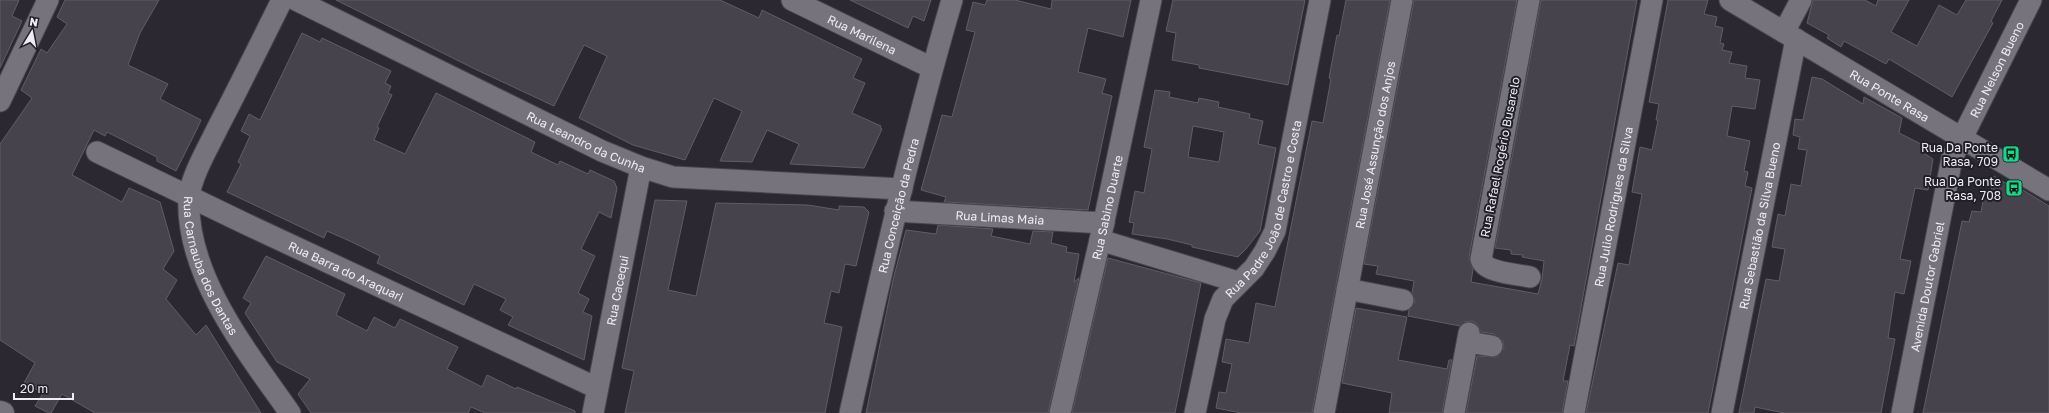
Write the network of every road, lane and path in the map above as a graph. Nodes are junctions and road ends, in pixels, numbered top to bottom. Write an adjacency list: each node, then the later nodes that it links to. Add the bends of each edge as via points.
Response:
1 (48, 0): 16 (street)
2 (282, 0): 22 (street, Rua Carnauba dos Dantas, via 210,144)
3 (296, 0): 19 (street, Rua Leandro da Cunha, via 602,151)
4 (792, 0): 15 (street, Rua Marilena)
5 (952, 0): 15 (street, Rua Conceição da Pedra)
6 (1151, 0): 24 (street, Rua Sabino Duarte)
7 (1320, 0): 26 (street, Rua Padre João de Castro e Costa, via 1274,230 1265,252 1254,268)
8 (1402, 0): 27 (street, Rua José Assunção dos Anjos)
9 (1529, 0): 25 (street, Rua Rafael Rogério Busarelo, via 1481,259 1488,269)
10 (1652, 0): 40 (street, Rua Julio Rodrigues da Silva)
11 (1730, 0): 14 (street, Rua Ponte Rasa)
12 (1801, 0): 14 (street, Rua Sebastião da Silva Bueno)
13 (2031, 0): 17 (street, Rua Nelson Bueno)
14 (1790, 35): 17 (street, Rua Ponte Rasa); 41 (street, Rua Sebastião da Silva Bueno)
15 (932, 68): 20 (street, Rua Conceição da Pedra)
16 (0, 101)
17 (1961, 137): 21 (street, Rua Ponte Rasa); 42 (street, Avenida Doutor Gabriel, via 1952,158)
18 (97, 152): 22 (street, Rua Barra do Araquari)
19 (641, 167): 20 (street, Rua Leandro da Cunha, via 673,177); 30 (street, Rua Cacequi)
20 (902, 189): 23 (street, Rua Conceição da Pedra)
21 (2049, 190)
22 (189, 196): 30 (street, Rua Barra do Araquari); 34 (street, Rua Carnauba dos Dantas, via 196,246 205,274 225,318)
23 (895, 211): 24 (street, Rua Limas Maia); 36 (street, Rua Conceição da Pedra)
24 (1102, 232): 26 (street, Rua Limas Maia); 37 (street, Rua Sabino Duarte)
25 (1530, 277)
26 (1238, 282): 38 (street, Rua Padre João de Castro e Costa, via 1223,299 1215,319)
27 (1347, 289): 28 (street); 32 (street, Rua José Assunção dos Anjos)
28 (1403, 300)
29 (1492, 346): 39 (street, via 1468,337)
30 (597, 388): 35 (street, Rua Cacequi)
31 (0, 412): 33 (main road)
32 (1328, 412)
33 (3, 413)
34 (290, 413)
35 (593, 413)
36 (850, 413)
37 (1060, 413)
38 (1195, 413)
39 (1454, 413)
40 (1574, 413)
41 (1722, 413)
42 (1902, 413)

